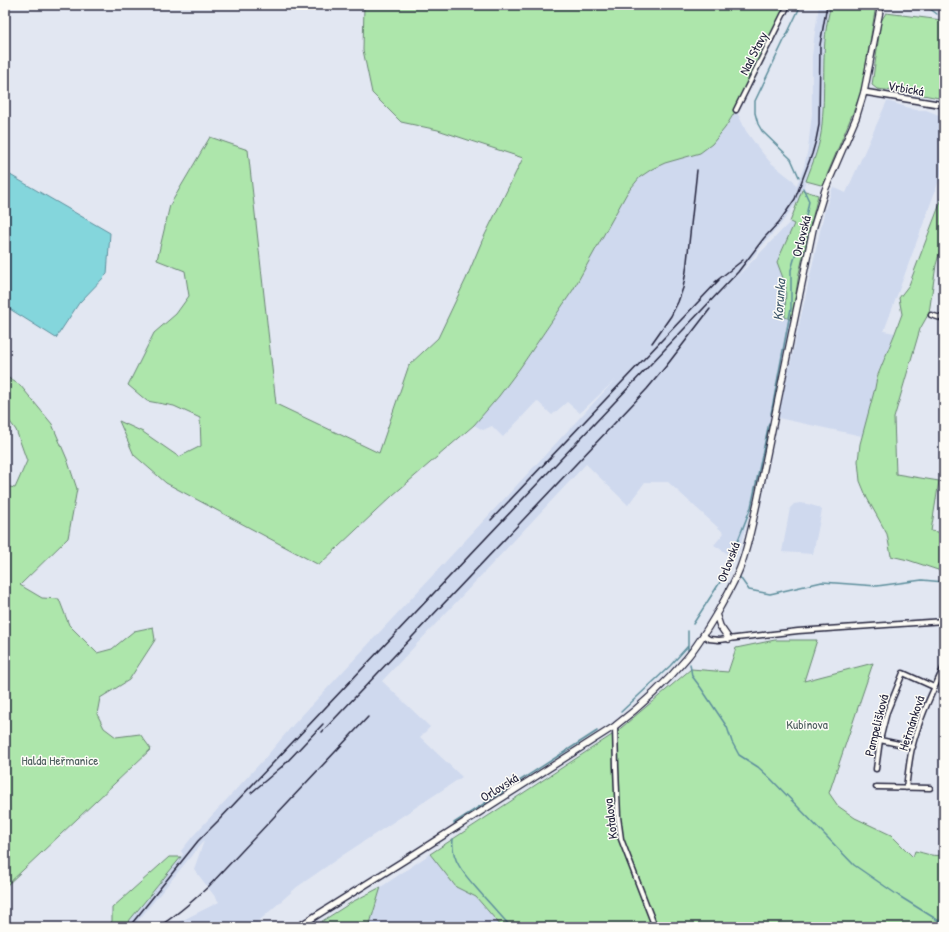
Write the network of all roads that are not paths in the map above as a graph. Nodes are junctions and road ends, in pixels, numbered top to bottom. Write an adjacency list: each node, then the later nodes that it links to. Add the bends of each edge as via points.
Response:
1 (788, 5): 5 (street, Nad Stavy)
2 (880, 5): 3 (main road, Orlovská)
3 (864, 92): 4 (street, Vrbická); 8 (main road, Orlovská, via 856,118 825,190 813,229 750,535 739,568)
4 (944, 105)
5 (736, 110)
6 (931, 315): 7 (street)
7 (944, 319)
8 (716, 614): 10 (main road, Orlovská); 11 (main road)
9 (944, 621): 11 (street, via 798,631)
10 (704, 634): 11 (street, via 714,640); 14 (main road, Orlovská, via 666,681)
11 (729, 639)
12 (944, 667): 13 (street, Heřmánková)
13 (934, 687): 15 (street, Pampelišková, via 903,673 887,712); 16 (street, Heřmánková)
14 (615, 726): 21 (main road, Orlovská); 22 (street, Kotalova, via 621,839)
15 (880, 740): 16 (street); 17 (street, Pampelišková)
16 (912, 747): 19 (street, Heřmánková)
17 (876, 769)
18 (876, 787): 19 (street)
19 (906, 788): 20 (street)
20 (930, 788)
21 (298, 927)
22 (655, 927)

